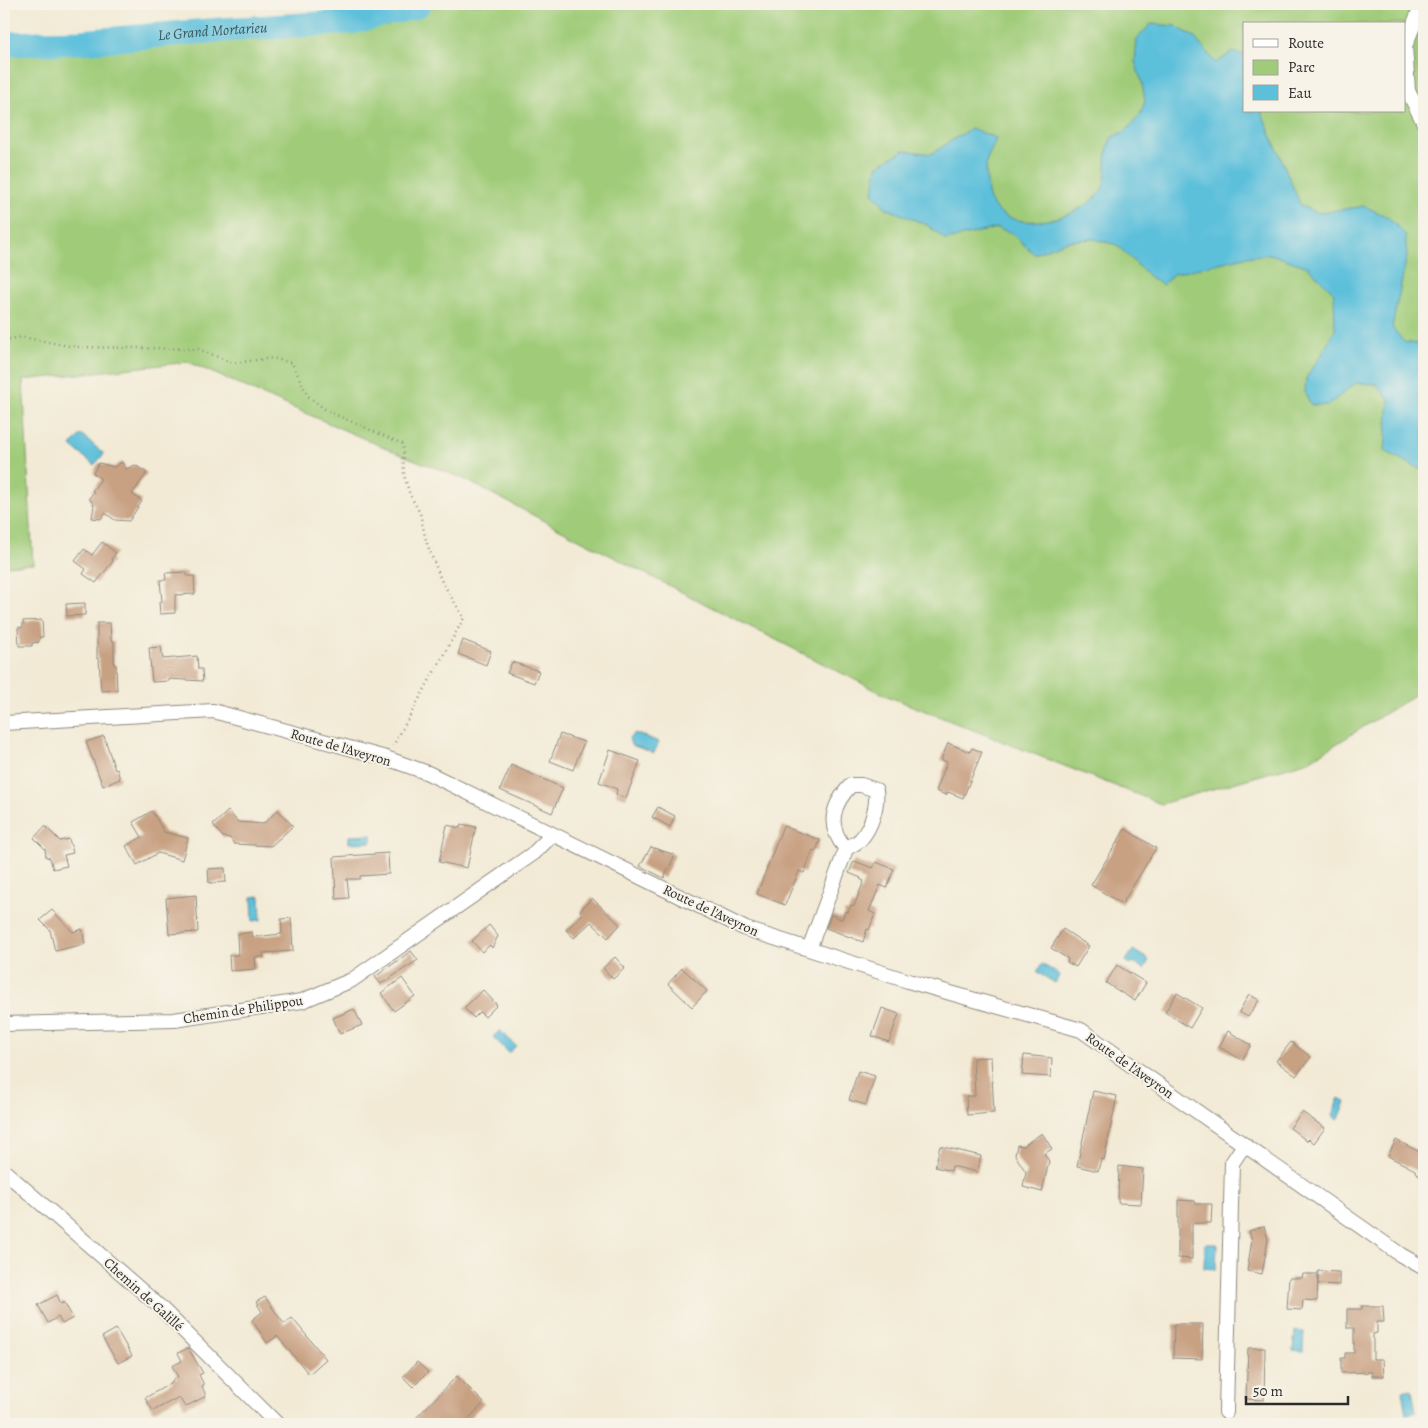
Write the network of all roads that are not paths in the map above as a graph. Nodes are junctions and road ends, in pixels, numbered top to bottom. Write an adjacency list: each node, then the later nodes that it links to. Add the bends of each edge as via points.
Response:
1 (1422, 4): 2 (street)
2 (1406, 41)
3 (1406, 68): 4 (street, via 1408,91)
4 (1424, 122)
5 (4, 723): 6 (street, Route de l'Aveyron, via 213,711 386,758 428,773)
6 (552, 835): 8 (street, Route de l'Aveyron, via 746,929); 9 (street, Chemin de Philippou, via 534,853 352,980 302,1001 174,1020)
7 (846, 849): 8 (street)
8 (809, 949): 10 (street, Route de l'Aveyron, via 908,982 1081,1030)
9 (4, 1024)
10 (1244, 1145): 12 (street, Route de l'Aveyron); 13 (street, via 1232,1163)
11 (4, 1171): 14 (street, Chemin de Galillé, via 159,1306)
12 (1424, 1268)
13 (1226, 1412)
14 (277, 1424)

